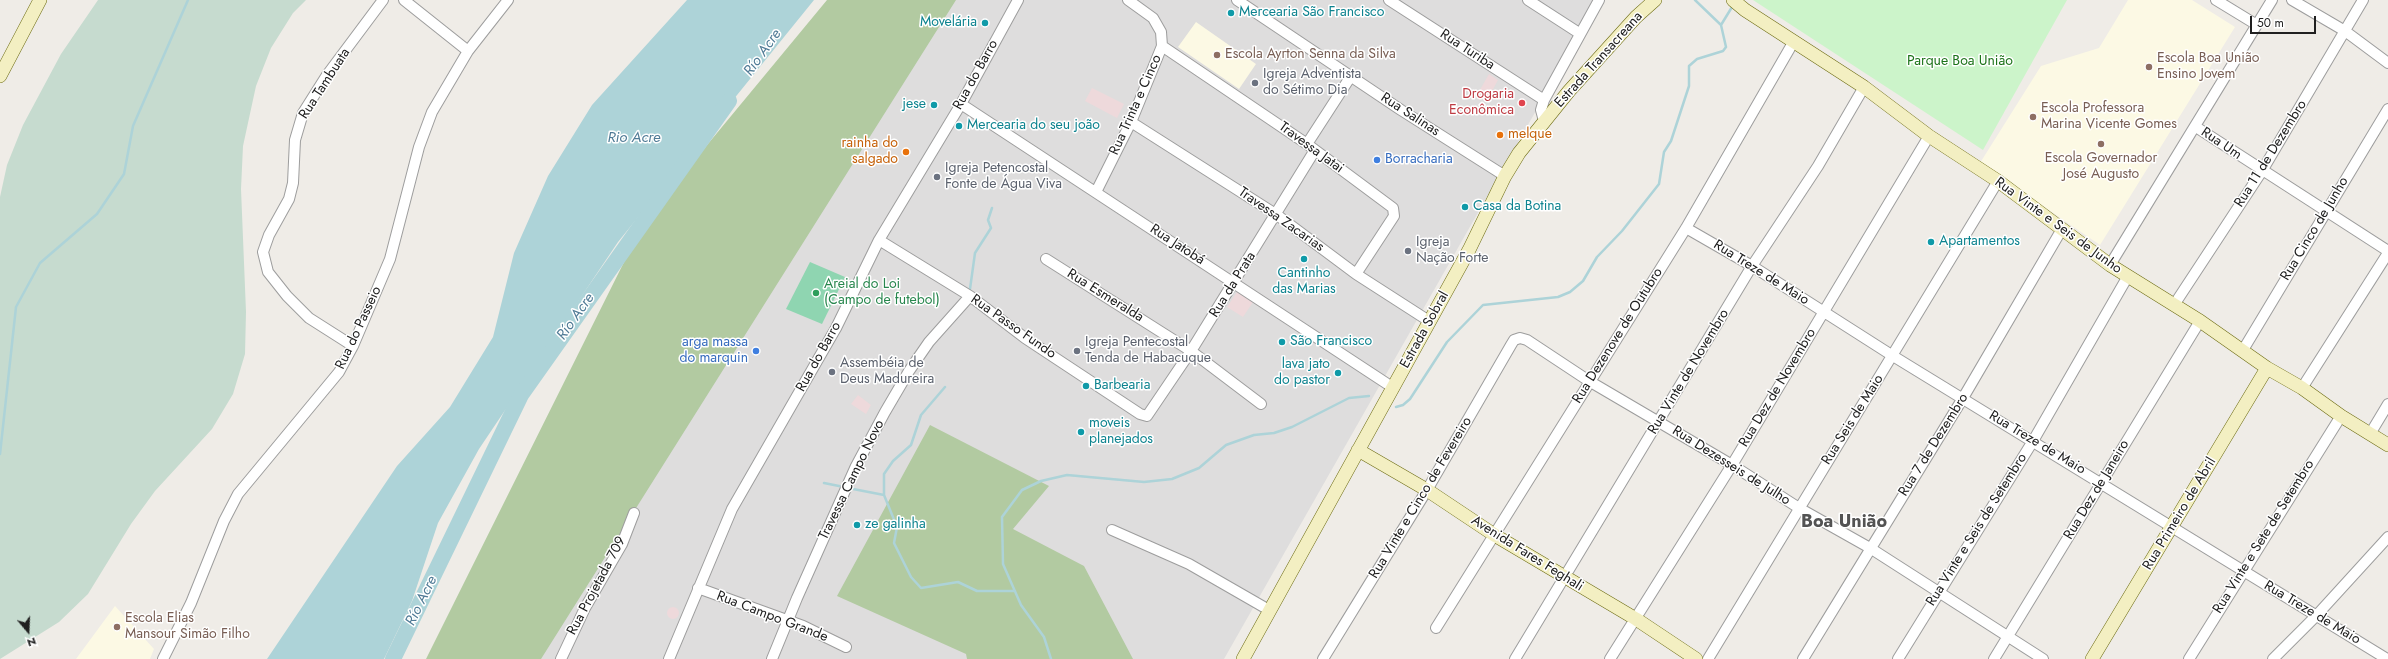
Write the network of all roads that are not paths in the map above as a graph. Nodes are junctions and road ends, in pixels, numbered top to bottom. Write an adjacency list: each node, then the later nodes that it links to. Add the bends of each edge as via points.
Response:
1 (40, 0): 25 (street)
2 (383, 0): 60 (street, Rua Tambuata, via 327,75 303,113 295,140 289,200 269,235 263,252 268,272 287,296 309,318)
3 (404, 0): 24 (street)
4 (508, 0): 24 (street, Rua do Passeio)
5 (1018, 0): 31 (street, Rua do Barro)
6 (1128, 0): 18 (street)
7 (1147, 0): 18 (street)
8 (1237, 0): 28 (street, Rua Salinas)
9 (1389, 0): 30 (street, Rua Turiba)
10 (1528, 0): 21 (street)
11 (1598, 0): 21 (street)
12 (1655, 0): 33 (street, Estrada Transacreana, via 1636,17)
13 (1733, 0): 22 (street, Rua Vinte e Seis de Junho)
14 (2216, 0): 19 (street)
15 (2272, 0): 19 (street)
16 (2292, 0): 20 (street)
17 (2364, 0): 20 (street, Rua 11 de Dezembro)
18 (1150, 15): 23 (street, Rua Trinta e Cinco, via 1161,32)
19 (2257, 25): 35 (street)
20 (2345, 31): 26 (street); 38 (street, Rua 11 de Dezembro)
21 (1579, 33): 30 (street)
22 (1794, 41): 29 (street, Rua Vinte e Seis de Junho); 44 (street, Rua Dezenove de Outubro)
23 (1162, 46): 34 (street, Rua Trinta e Cinco); 37 (street, Travessa Jatai)
24 (468, 51): 60 (street, Rua do Passeio, via 432,112 418,147 390,259)
25 (4, 60): 27 (street)
26 (2388, 63)
27 (0, 76)
28 (1351, 76): 37 (street, Rua da Prata); 39 (street, Rua Salinas)
29 (1864, 87): 36 (street, Rua Vinte e Seis de Junho); 50 (street, Rua Vinte de Novembro, via 1818,166)
30 (1544, 100): 33 (street, via 1541,110)
31 (961, 104): 41 (street, Rua Jatobá); 46 (street, Rua do Barro)
32 (2388, 109): 42 (street, Rua Cinco de Junho)
33 (1544, 121): 39 (street, Estrada Sobral)
34 (1131, 122): 41 (street, Rua Trinta e Cinco); 43 (street, Travessa Zacarias)
35 (2196, 127): 38 (street, Rua Um); 49 (street)
36 (1929, 136): 40 (street, Rua Vinte e Seis de Junho); 56 (street, Rua Dez de Novembro)
37 (1311, 147): 43 (street, Rua da Prata); 51 (street, Travessa Jatai, via 1395,211)
38 (2262, 171): 42 (street, Rua Um); 55 (street, Rua 11 de Dezembro)
39 (1505, 176): 57 (street, Estrada Sobral, via 1470,250)
40 (1998, 181): 45 (street, Rua Vinte e Seis de Junho); 63 (street, Rua Seis de Maio)
41 (1096, 192): 53 (street, Rua Jatobá)
42 (2325, 211): 47 (street, Rua Um); 61 (street, Rua Cinco de Junho)
43 (1277, 215): 51 (street, Travessa Zacarias); 53 (street, Rua da Prata)
44 (1686, 228): 50 (street, Rua Treze de Maio); 65 (street, Rua Dezenove de Outubro)
45 (2062, 229): 49 (street, Rua Vinte e Seis de Junho); 68 (street, Rua 7 de Dezembro)
46 (879, 240): 54 (street, Rua Passo Fundo); 90 (street, Rua do Barro, via 836,328 732,509)
47 (2388, 252): 67 (street)
48 (1046, 259): 62 (street, Rua Esmeralda)
49 (2110, 265): 52 (street, Rua Vinte e Seis de Junho)
50 (1752, 266): 56 (street, Rua Treze de Maio); 73 (street, Rua Vinte de Novembro)
51 (1356, 274): 57 (street, Travessa Zacarias)
52 (2128, 276): 55 (street, Rua Vinte e Seis de Junho); 75 (street, Rua Vinte e Seis de Setembro)
53 (1234, 283): 62 (street, Rua da Prata); 66 (street, Rua Jatobá)
54 (970, 296): 71 (street, Rua Passo Fundo, via 1025,338); 95 (street, Travessa Campo Novo, via 929,342 885,412 856,466)
55 (2174, 305): 58 (street, Rua Vinte e Seis de Junho)
56 (1824, 312): 63 (street, Rua Treze de Maio); 78 (street, Rua Dez de Novembro)
57 (1429, 321): 66 (street, Estrada Sobral)
58 (2200, 321): 61 (street, Rua Vinte e Seis de Junho); 79 (street, Rua Dez de Janeiro)
59 (1520, 338): 65 (street, Rua Dezesseis de Julho, via 1527,340); 80 (street, Rua Vinte e Cinco de Fevereiro, via 1514,340)
60 (353, 346): 99 (street, Rua do Passeio, via 339,372 238,494 224,521 191,603)
61 (2242, 350): 64 (street, Rua Vinte e Seis de Junho)
62 (1191, 352): 69 (street, Rua Esmeralda); 71 (street, Rua da Prata)
63 (1894, 356): 68 (street, Rua Treze de Maio); 81 (street, Rua Seis de Maio)
64 (2267, 368): 67 (street, Rua Vinte e Seis de Junho); 83 (street, Rua Primeiro de Abril)
65 (1589, 382): 73 (street, Rua Dezesseis de Julho); 85 (street, Rua Dezenove de Outubro)
66 (1392, 387): 77 (street, Estrada Sobral)
67 (2302, 388): 72 (street, Rua Vinte e Seis de Junho)
68 (1963, 398): 75 (street, Rua Treze de Maio); 87 (street, Rua 7 de Dezembro)
69 (1261, 404)
70 (2388, 404): 74 (street)
71 (1147, 416)
72 (2340, 416): 74 (street, Rua Vinte e Seis de Junho); 88 (street, Rua Vinte e Sete de Setembro)
73 (1659, 422): 78 (street, Rua Dezesseis de Julho); 89 (street, Rua Vinte de Novembro)
74 (2370, 434): 76 (street, Rua Vinte e Seis de Junho)
75 (2033, 441): 79 (street, Rua Treze de Maio); 91 (street, Rua Vinte e Seis de Setembro)
76 (2388, 445)
77 (1358, 450): 80 (street, Avenida Fares Feghali); 92 (street, Estrada Sobral)
78 (1732, 465): 81 (street, Rua Dezesseis de Julho); 94 (street, Rua Dez de Novembro)
79 (2102, 483): 83 (street, Rua Treze de Maio); 97 (street, Rua Dez de Janeiro)
80 (1427, 490): 85 (street, Avenida Fares Feghali); 104 (street, Rua Vinte e Cinco de Fevereiro)
81 (1799, 508): 87 (street, Rua Dezesseis de Julho); 108 (street, Rua Seis de Maio)
82 (634, 513): 100 (street, Rua Projetada 709, via 622,544 585,608)
83 (2172, 528): 88 (street, Rua Treze de Maio); 113 (street, Rua Primeiro de Abril)
84 (1112, 530): 92 (street, via 1189,564)
85 (1496, 536): 89 (street, Avenida Fares Feghali); 96 (street, Rua Dezenove de Outubro)
86 (2388, 537): 93 (street)
87 (1870, 548): 91 (street, Rua Dezesseis de Julho); 109 (street, Rua 7 de Dezembro)
88 (2243, 571): 93 (street, Rua Treze de Maio); 114 (street, Rua Vinte e Sete de Setembro)
89 (1564, 577): 94 (street, Avenida Fares Feghali); 105 (street, Rua Vinte de Novembro)
90 (698, 588): 95 (street, Rua Campo Grande); 101 (street, Rua do Barro)
91 (1939, 592): 97 (street, Rua Dezesseis de Julho); 110 (street, Rua Vinte e Seis de Setembro)
92 (1269, 610): 103 (street, Estrada Sobral)
93 (2316, 616): 115 (street); 116 (street, Rua Treze de Maio)
94 (1636, 619): 106 (street, Rua Dez de Novembro); 107 (street, Avenida Fares Feghali)
95 (788, 620): 98 (street, Rua Campo Grande); 102 (street, Travessa Campo Novo)
96 (1436, 628)
97 (2008, 636): 111 (street, Rua Dez de Janeiro); 112 (street, Rua Dezesseis de Julho)
98 (846, 647)
99 (163, 659)
100 (561, 659)
101 (669, 659)
102 (772, 659)
103 (1243, 659)
104 (1323, 659)
105 (1515, 659)
106 (1610, 659)
107 (1696, 659)
108 (1708, 659)
109 (1803, 659)
110 (1898, 659)
111 (1994, 659)
112 (2044, 659)
113 (2092, 659)
114 (2189, 659)
115 (2273, 659)
116 (2387, 659)

